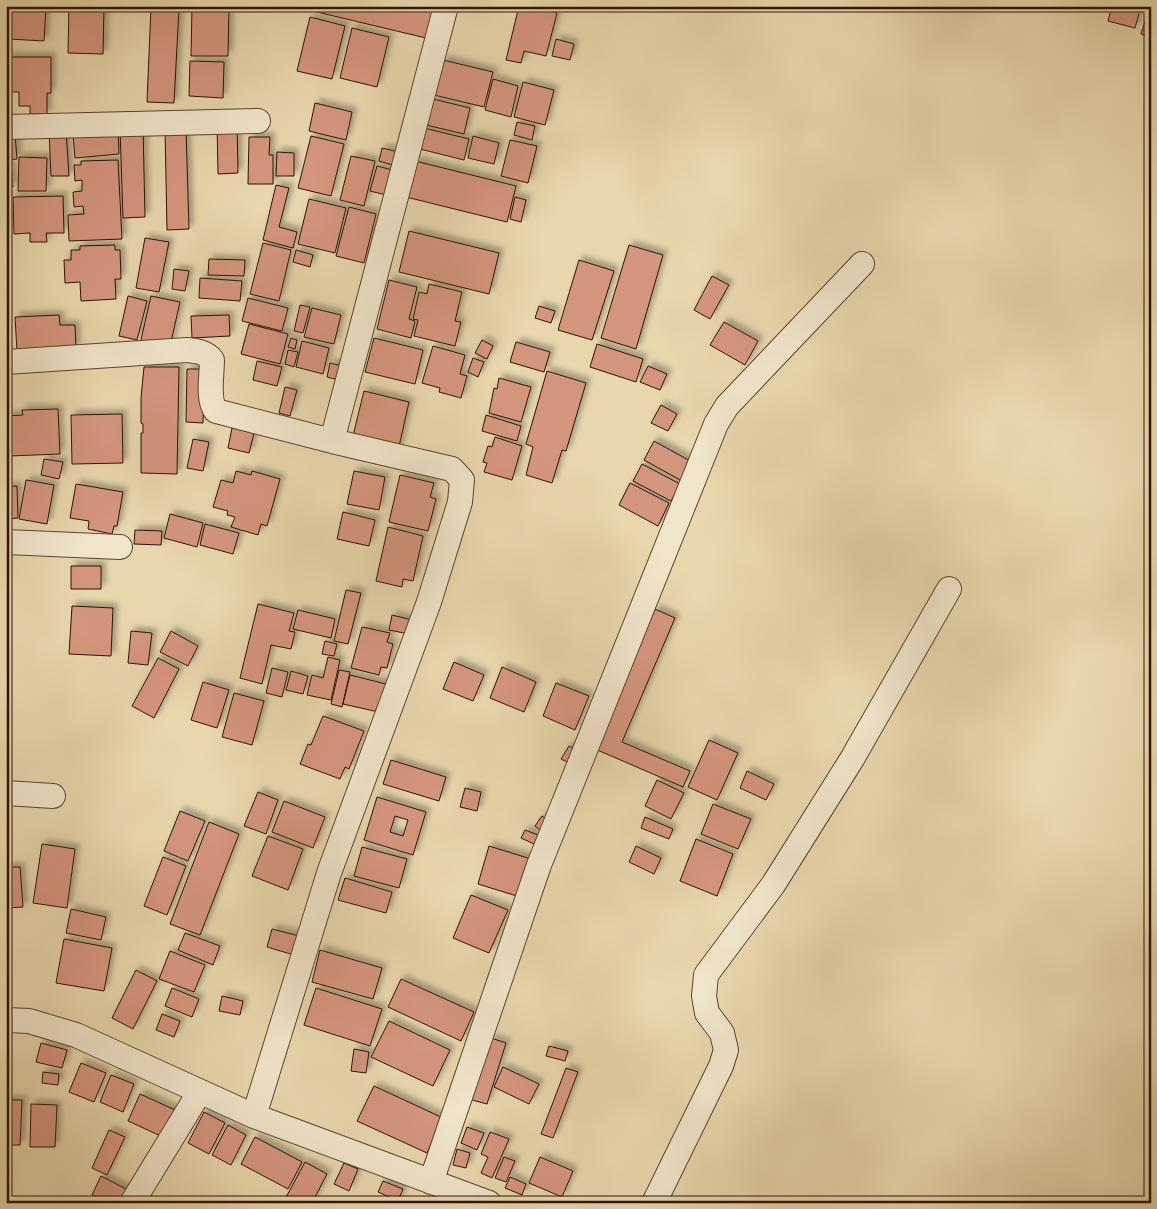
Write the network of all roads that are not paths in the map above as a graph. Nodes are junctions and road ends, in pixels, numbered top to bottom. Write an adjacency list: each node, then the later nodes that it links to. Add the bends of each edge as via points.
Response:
1 (446, 6): 6 (street)
2 (258, 121): 3 (street)
3 (6, 127)
4 (862, 264): 15 (street, via 746,385 716,424 539,865)
5 (6, 362): 6 (street, via 187,350 200,352 212,360 211,398 216,411)
6 (332, 441): 14 (street, via 452,469 462,480 462,489 429,602 329,873)
7 (6, 542): 8 (street)
8 (120, 547)
9 (950, 589): 18 (street, via 852,759 773,885 706,975 704,996 707,1013 722,1033 726,1050)
10 (6, 793): 11 (street)
11 (52, 796)
12 (6, 1020): 13 (street, via 29,1021 76,1036)
13 (199, 1093): 14 (street); 16 (street)
14 (254, 1116): 15 (street)
15 (431, 1182): 17 (street)
16 (132, 1203)
17 (489, 1203)
18 (654, 1203)

